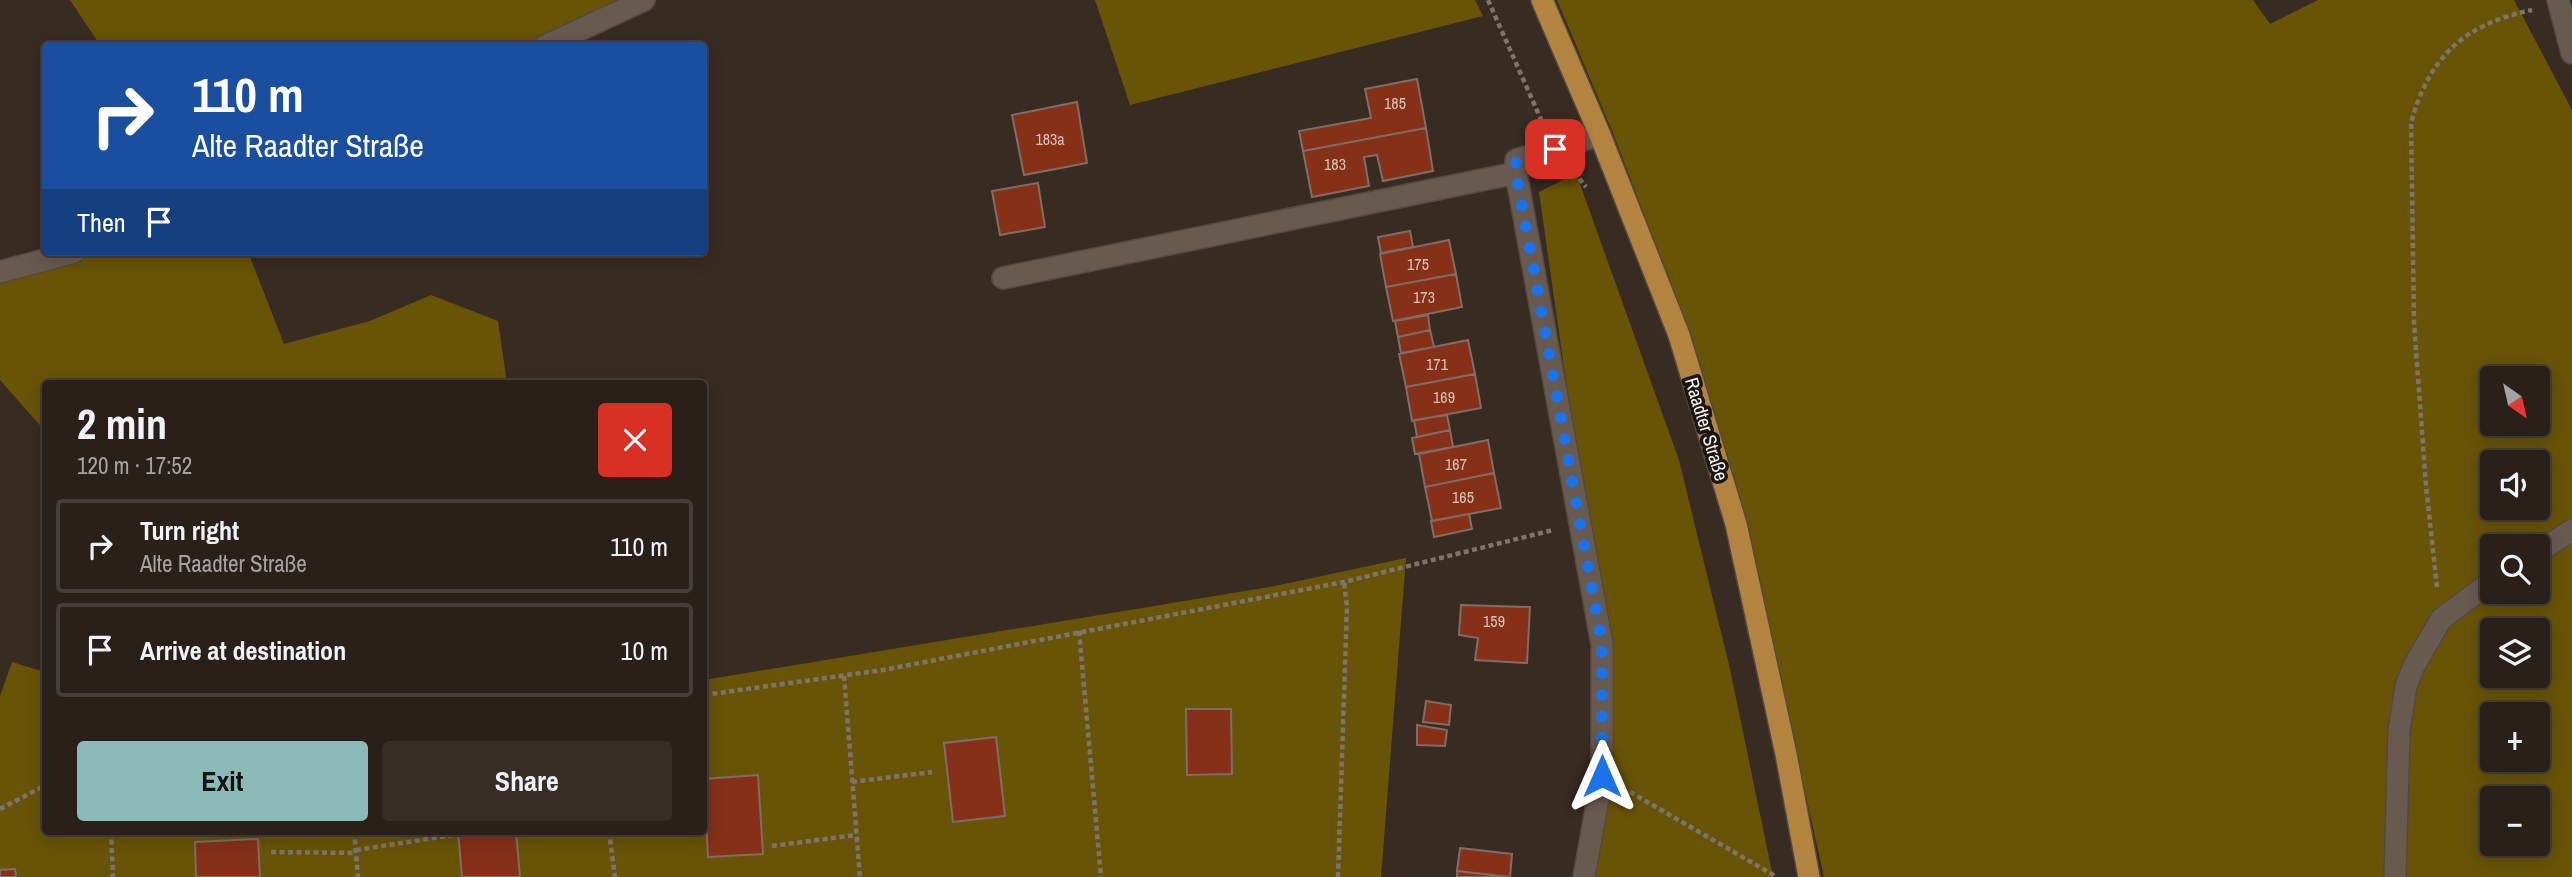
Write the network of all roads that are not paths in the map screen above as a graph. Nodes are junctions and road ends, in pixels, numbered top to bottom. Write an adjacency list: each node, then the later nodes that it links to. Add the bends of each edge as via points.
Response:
1 (644, 0): 4 (street)
2 (1542, 0): 6 (main road, Raadter Straße)
3 (2558, 2): 5 (street)
4 (554, 42)
5 (2572, 53)
6 (1600, 135): 7 (street, via 1516,160); 15 (main road, Raadter Straße, via 1679,335 1736,524)
7 (1516, 173): 10 (street); 14 (street, via 1602,644 1602,776)
8 (59, 256): 9 (street)
9 (0, 272)
10 (1003, 278)
11 (2572, 530): 12 (street)
12 (2550, 544)
13 (2480, 590): 16 (street, via 2441,619 2406,686 2399,731)
14 (1584, 877)
15 (1809, 877)
16 (2395, 877)

